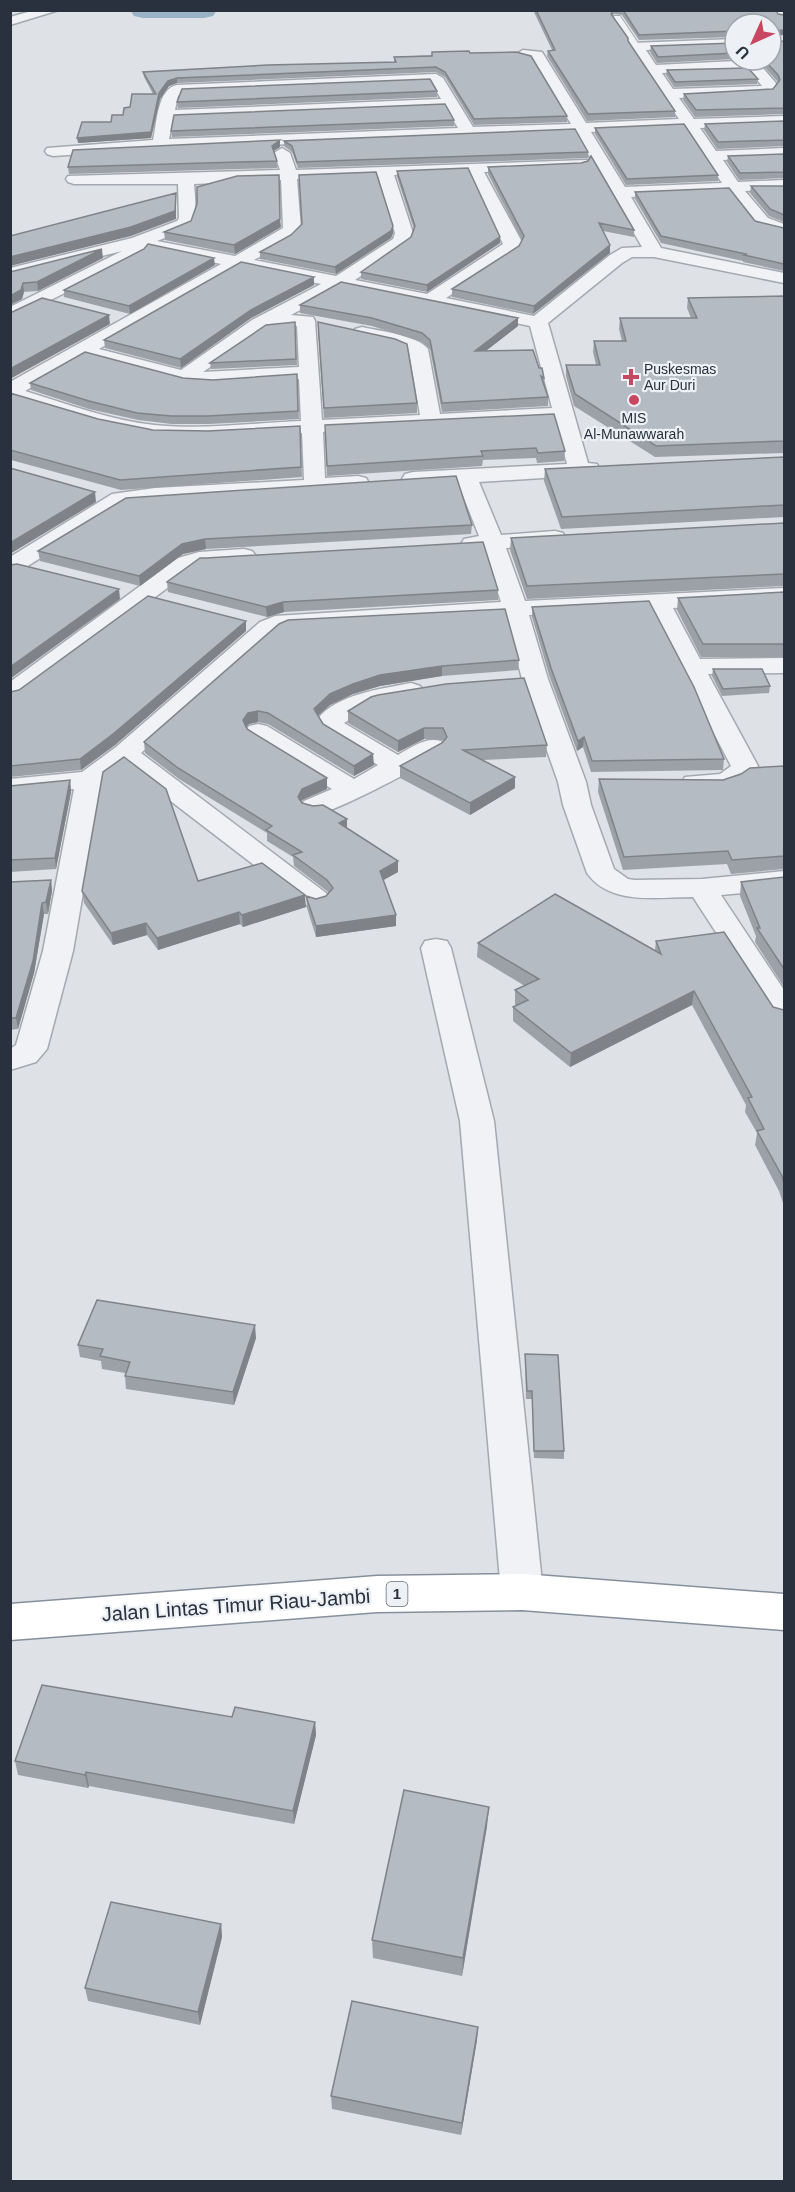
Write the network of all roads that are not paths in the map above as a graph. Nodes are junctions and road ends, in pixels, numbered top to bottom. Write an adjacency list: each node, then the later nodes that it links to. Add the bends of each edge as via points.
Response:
1 (780, 10): 3 (street)
2 (52, 11): 5 (street)
3 (784, 15)
4 (617, 18): 7 (lane)
5 (10, 21)
6 (723, 44): 7 (street)
7 (636, 46): 9 (street)
8 (723, 65): 9 (street)
9 (651, 69): 13 (street)
10 (759, 72): 11 (street, via 770,85)
11 (767, 90): 12 (street); 13 (street)
12 (784, 90)
13 (668, 94): 17 (street)
14 (452, 103): 15 (street); 15 (street, via 436,78 199,87 174,91); 20 (street)
15 (166, 115): 22 (street)
16 (784, 120): 17 (street)
17 (687, 124): 19 (street); 26 (street)
18 (563, 128): 19 (street); 19 (street, via 523,54 537,55); 20 (street); 27 (street)
19 (580, 128): 24 (street)
20 (468, 132): 21 (street)
21 (278, 140): 22 (street); 30 (street)
22 (160, 144): 23 (street)
23 (53, 151)
24 (597, 152): 27 (street); 35 (street)
25 (784, 153): 26 (street)
26 (710, 156): 34 (street)
27 (581, 163): 28 (street)
28 (474, 167): 29 (street); 45 (street, via 513,242 512,247)
29 (384, 170): 30 (street); 42 (street, via 403,238)
30 (289, 174): 32 (street); 39 (street, via 292,229)
31 (74, 179): 32 (street)
32 (186, 179): 37 (street, via 184,224)
33 (784, 185): 34 (street)
34 (733, 187): 35 (street); 36 (street, via 762,222)
35 (622, 192): 38 (street)
36 (784, 230)
37 (138, 242): 39 (street); 40 (street); 44 (street, via 138,250)
38 (654, 252): 41 (street); 51 (street, via 625,247 616,259)
39 (239, 262): 42 (street); 50 (street)
40 (10, 274)
41 (784, 278)
42 (339, 282): 45 (street); 52 (street)
43 (10, 292): 44 (street)
44 (41, 300): 46 (street); 47 (street)
45 (431, 300): 51 (street)
46 (64, 305)
47 (10, 315)
48 (110, 317): 50 (street)
49 (306, 321): 52 (street); 53 (street); 56 (street)
50 (132, 322): 55 (street)
51 (538, 322): 59 (street)
52 (260, 324): 57 (street)
53 (327, 326)
54 (348, 330): 60 (street, via 418,349)
55 (81, 350): 57 (street); 58 (street)
56 (308, 372): 57 (street, via 213,379); 61 (street)
57 (184, 377)
58 (10, 392): 61 (street, via 110,423 155,431)
59 (563, 414): 60 (street); 63 (street)
60 (431, 419): 61 (street)
61 (310, 425): 67 (street)
62 (614, 468): 63 (street)
63 (579, 469): 64 (street)
64 (466, 476): 65 (street); 71 (street)
65 (396, 480)
66 (373, 482): 67 (street)
67 (315, 485): 69 (street)
68 (87, 490): 69 (street)
69 (120, 499): 74 (street)
70 (573, 537): 71 (street)
71 (493, 542): 72 (street); 80 (street)
72 (445, 545)
73 (266, 555): 78 (street, via 192,561)
74 (13, 565): 75 (street)
75 (47, 572)
76 (111, 588): 78 (street)
77 (784, 595): 79 (street)
78 (155, 599): 84 (street)
79 (657, 601): 80 (street); 82 (street)
80 (515, 607): 89 (street, via 257,624); 97 (street, via 524,680 584,782 577,804 601,873 610,881 635,889)
81 (784, 665): 82 (street)
82 (691, 667): 92 (street, via 745,766 734,779 721,783)
83 (437, 687): 85 (street, via 361,701 329,721)
84 (10, 694)
85 (330, 724): 87 (street); 90 (street)
86 (258, 732): 87 (street)
87 (282, 747): 94 (street)
88 (432, 747): 90 (street)
89 (125, 753): 91 (street); 98 (street)
90 (398, 766): 94 (street)
91 (89, 779): 93 (street); 101 (street, via 58,880 58,951 31,1049)
92 (675, 783)
93 (10, 787)
94 (353, 790): 95 (street)
95 (314, 807)
96 (784, 880): 97 (street)
97 (702, 888): 100 (street)
98 (316, 899)
99 (436, 948): 102 (street, via 477,1121)
100 (779, 996)
101 (10, 1060)
102 (522, 1592): 103 (highway, Jalan Lintas Timur Riau-Jambi / 1); 104 (highway, Jalan Lintas Timur Riau-Jambi / 1, via 366,1595)
103 (784, 1612)
104 (10, 1622)

